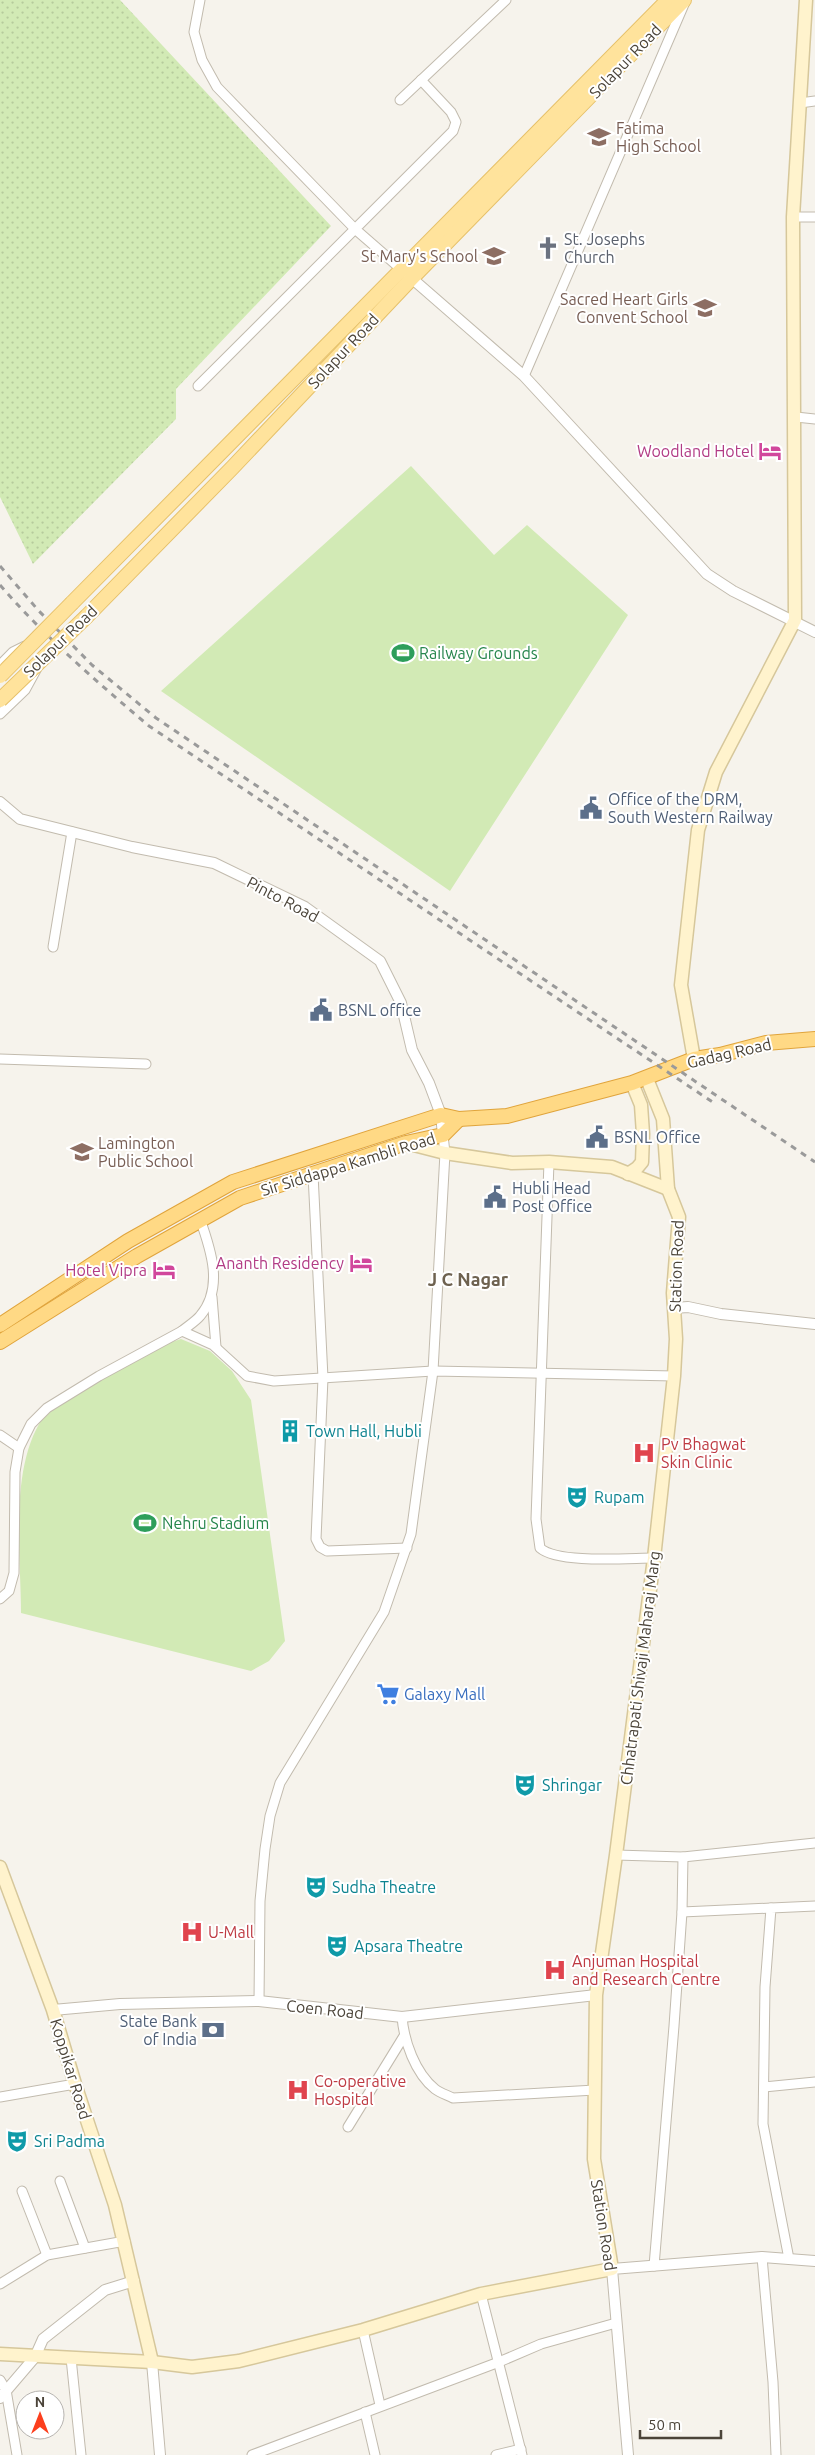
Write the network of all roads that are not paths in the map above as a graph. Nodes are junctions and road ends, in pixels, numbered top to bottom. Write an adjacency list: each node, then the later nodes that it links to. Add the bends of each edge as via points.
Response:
1 (200, 0): 12 (street, via 194,32 202,60 217,87)
2 (506, 0): 6 (street)
3 (668, 0): 13 (main road, Solapur Road)
4 (685, 0): 13 (main road, Solapur Road); 14 (street)
5 (806, 0): 9 (main road)
6 (421, 80): 7 (street); 12 (street, via 451,112 456,122 453,131)
7 (400, 100)
8 (815, 101): 9 (street)
9 (800, 103): 10 (main road)
10 (793, 217): 11 (street); 16 (main road)
11 (815, 217)
12 (355, 229): 13 (street); 15 (street)
13 (406, 274): 14 (street); 20 (main road, Solapur Road, bridge); 21 (main road, Solapur Road, bridge, via 233,467)
14 (524, 376): 18 (street, via 707,574 733,591)
15 (198, 386)
16 (796, 417): 17 (street); 18 (main road)
17 (815, 419)
18 (795, 620): 19 (street); 31 (main road, via 716,772 698,830 681,985)
19 (815, 632)
20 (30, 646): 22 (street, via 13,652); 23 (main road, Solapur Road, bridge)
21 (40, 661): 24 (main road, Solapur Road, bridge); 25 (street, via 25,690)
22 (0, 665)
23 (0, 676)
24 (0, 700)
25 (0, 714)
26 (0, 802): 27 (street, Pinto Road, via 20,819)
27 (72, 832): 28 (street); 35 (street, Pinto Road, via 214,864 305,907 380,961 402,1003 412,1050)
28 (53, 947)
29 (815, 1039): 31 (highway, Gadag Road, via 766,1043)
30 (0, 1059): 32 (street)
31 (694, 1059): 33 (highway, Gadag Road)
32 (146, 1064)
33 (646, 1078): 34 (highway, Gadag Road); 43 (main road, Station Road, via 663,1119)
34 (632, 1083): 36 (highway, Gadag Road, via 507,1116); 42 (main road, via 641,1105 643,1143 642,1162)
35 (441, 1115): 36 (highway, Sir Siddappa Kambli Road); 37 (street, Pinto Road); 48 (highway, Sir Siddappa Kambli Road, via 233,1182 128,1241)
36 (459, 1119): 37 (highway, Sir Siddappa Kambli Road)
37 (443, 1135): 38 (highway, Sir Siddappa Kambli Road); 39 (street)
38 (406, 1143): 39 (main road); 41 (highway, Sir Siddappa Kambli Road)
39 (445, 1154): 40 (main road, via 512,1163); 53 (street)
40 (549, 1162): 42 (main road, via 612,1167); 54 (street)
41 (314, 1174): 44 (highway, Sir Siddappa Kambli Road, via 240,1198); 56 (street)
42 (628, 1174): 43 (main road)
43 (668, 1189): 46 (main road, Station Road, via 679,1217)
44 (200, 1219): 45 (street, via 215,1274); 51 (highway, Sir Siddappa Kambli Road)
45 (212, 1297): 49 (street, via 200,1316); 52 (street)
46 (674, 1308): 47 (street, via 688,1307 721,1314); 50 (main road, Station Road)
47 (815, 1324)
48 (0, 1325)
49 (182, 1330): 52 (street); 58 (street, via 47,1408 31,1424)
50 (676, 1339): 55 (main road, Chhatrapati Shivaji Maharaj Marg)
51 (0, 1342)
52 (216, 1347): 56 (street, via 247,1376 274,1381)
53 (433, 1371): 54 (street); 56 (street); 59 (street)
54 (541, 1372): 55 (street); 60 (street, via 536,1518 540,1548 546,1554 566,1558)
55 (674, 1376): 60 (main road, Chhatrapati Shivaji Maharaj Marg)
56 (323, 1378): 59 (street, via 316,1539 327,1551)
57 (0, 1435): 58 (street)
58 (18, 1448): 61 (street, via 14,1573 9,1592)
59 (407, 1548): 70 (street, via 384,1612 280,1783 265,1849 260,1901)
60 (654, 1558): 63 (main road, Chhatrapati Shivaji Maharaj Marg)
61 (0, 1598)
62 (815, 1843): 64 (street)
63 (616, 1855): 64 (street); 69 (main road, Chhatrapati Shivaji Maharaj Marg)
64 (683, 1857): 68 (street)
65 (0, 1867): 71 (main road, Koppikar Road)
66 (815, 1906): 67 (street)
67 (771, 1908): 68 (street); 76 (street, via 765,1987)
68 (682, 1912): 88 (street)
69 (596, 1995): 72 (street, Coen Road); 77 (main road, Station Road)
70 (258, 2001): 71 (street, Coen Road, via 120,2004); 72 (street, Coen Road)
71 (53, 2010): 75 (main road, Koppikar Road)
72 (402, 2017): 73 (street)
73 (404, 2036): 77 (street, via 422,2074 435,2089 453,2098); 79 (street)
74 (815, 2082): 76 (street)
75 (75, 2084): 78 (street); 82 (main road, Koppikar Road)
76 (764, 2086): 86 (street, via 763,2124)
77 (595, 2090): 89 (main road, Station Road, via 594,2159)
78 (0, 2097)
79 (348, 2127)
80 (60, 2181): 83 (street)
81 (22, 2191): 84 (street)
82 (125, 2241): 83 (street); 90 (main road, Koppikar Road)
83 (85, 2248): 84 (street)
84 (47, 2255): 91 (street)
85 (762, 2258): 86 (street); 88 (street); 112 (street)
86 (789, 2259): 87 (street)
87 (815, 2260)
88 (654, 2266): 89 (street)
89 (612, 2269): 92 (main road); 93 (street, Station Road)
90 (134, 2281): 96 (street, via 105,2290 43,2338); 98 (main road, Koppikar Road)
91 (0, 2284)
92 (481, 2294): 94 (main road); 99 (street)
93 (616, 2324): 99 (street, via 541,2344); 111 (street, Station Road)
94 (363, 2330): 98 (main road, via 239,2361 192,2367); 102 (street)
95 (0, 2354): 96 (main road)
96 (35, 2357): 97 (main road); 101 (street)
97 (71, 2358): 98 (main road); 106 (street)
98 (152, 2362): 107 (street)
99 (499, 2362): 102 (street); 104 (street)
100 (0, 2380): 101 (street)
101 (3, 2394): 105 (street)
102 (380, 2405): 103 (street)
103 (365, 2412): 108 (street); 109 (street)
104 (521, 2452): 110 (street)
105 (17, 2455)
106 (81, 2455)
107 (160, 2455)
108 (252, 2455)
109 (375, 2455)
110 (496, 2455)
111 (628, 2455)
112 (776, 2455)

